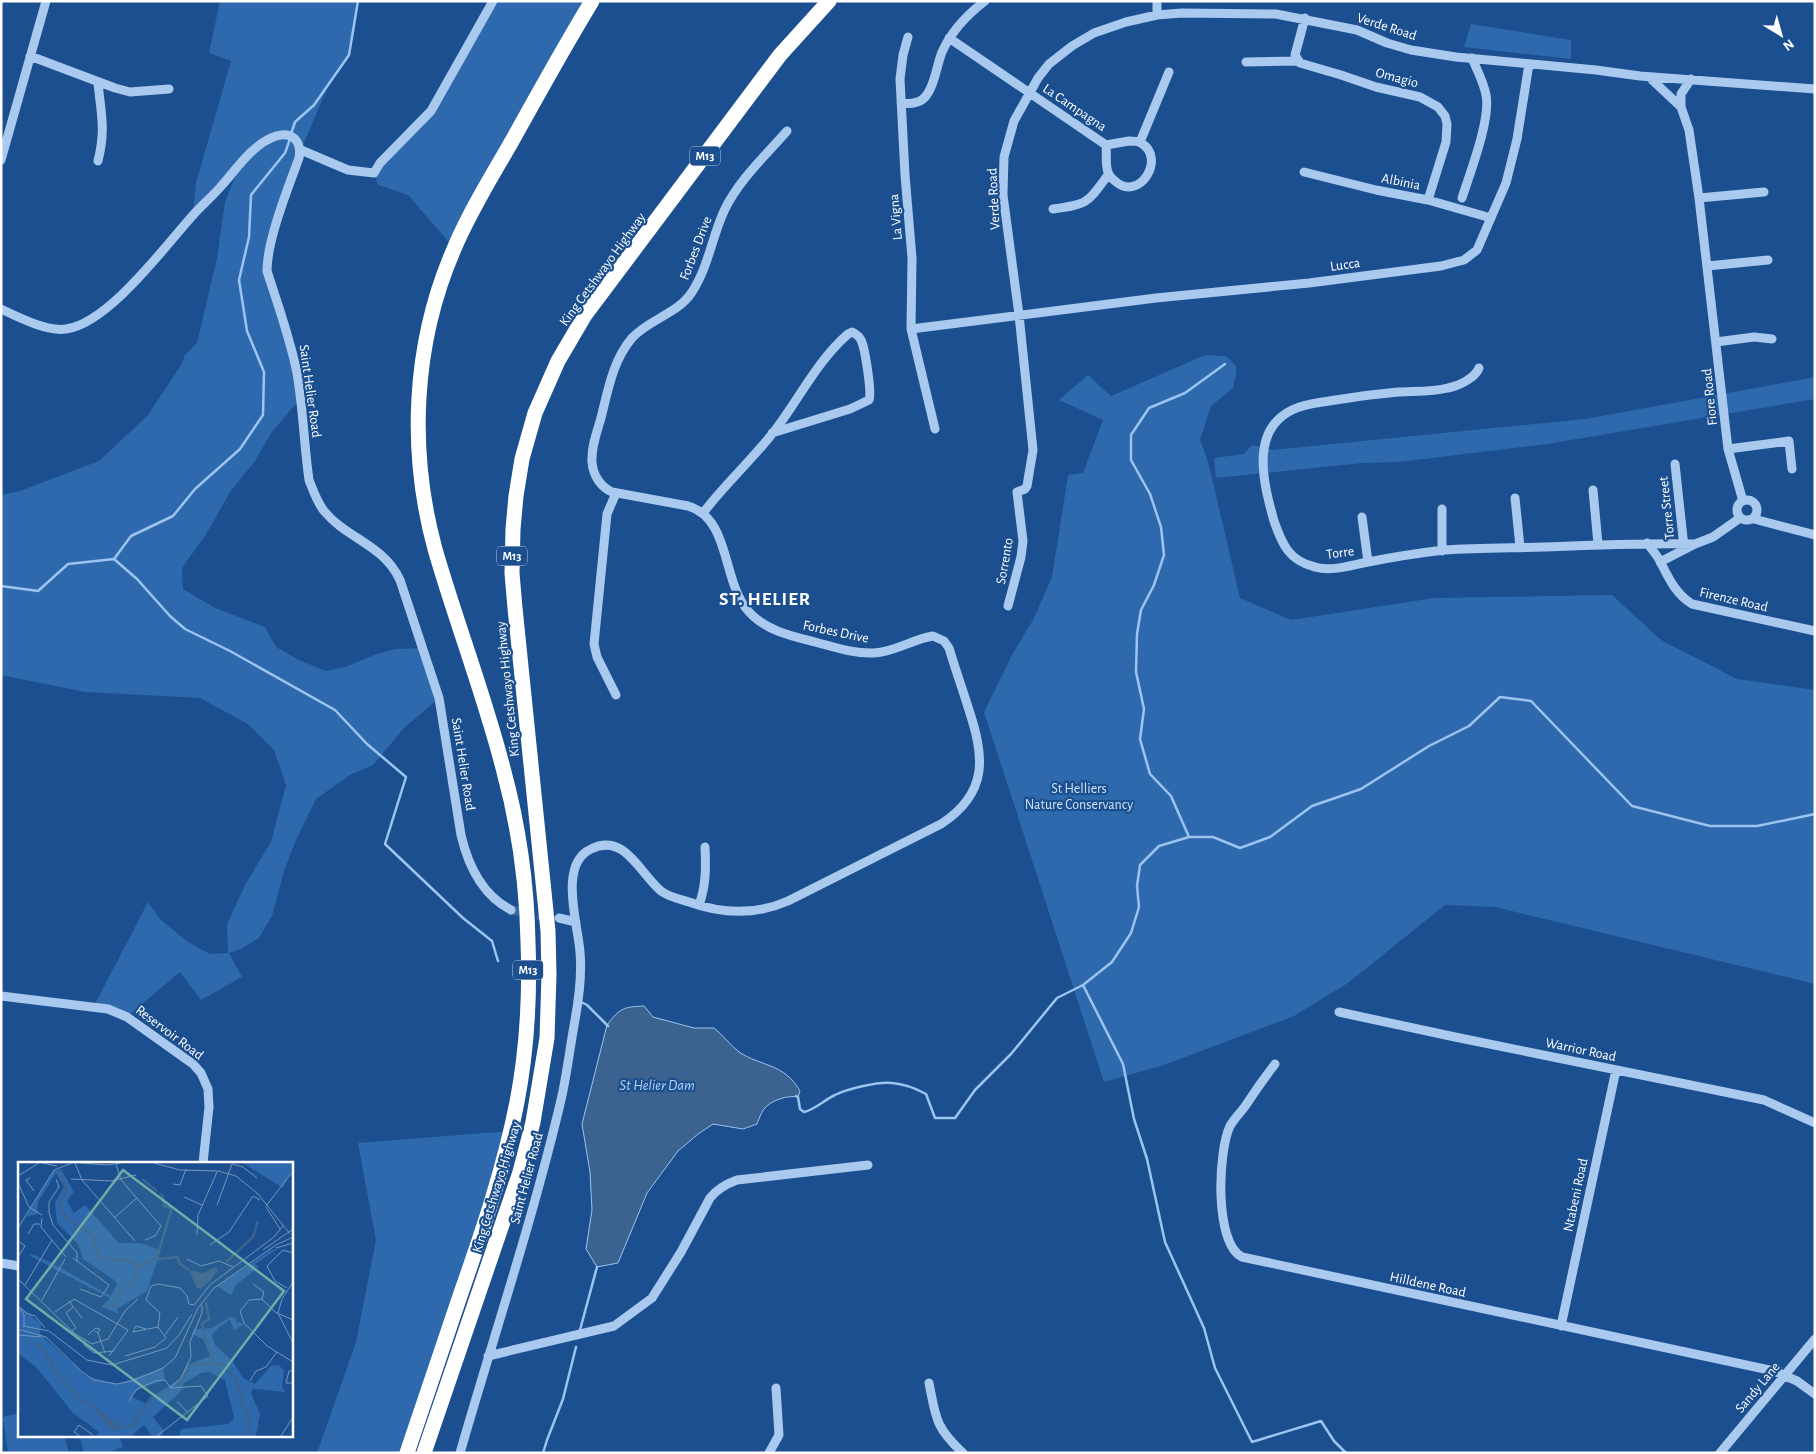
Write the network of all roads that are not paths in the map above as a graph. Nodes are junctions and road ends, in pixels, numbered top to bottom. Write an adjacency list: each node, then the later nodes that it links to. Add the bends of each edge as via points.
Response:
1 (46, 1): 13 (street)
2 (493, 1): 30 (street, via 431,110 374,173 348,170)
3 (585, 1): 12 (highway)
4 (592, 1): 12 (highway, M13)
5 (829, 1): 97 (highway, King Cetshwayo Highway / M13, via 780,55 585,312 535,413 522,459 513,529 512,572 548,931 547,1038 533,1122 520,1172)
6 (985, 1): 11 (street)
7 (1157, 1): 8 (street)
8 (1157, 15): 9 (street, Verde Road, via 1276,14); 24 (street, Verde Road, via 1126,22 1082,39 1049,64)
9 (1305, 18): 14 (street, Verde Road, via 1357,30 1411,50); 15 (street)
10 (908, 37): 25 (street, La Vigna, via 901,67)
11 (949, 38): 24 (street, La Campagna); 25 (street, via 927,94 916,102)
12 (563, 51): 96 (highway, King Cetshwayo Highway / M13, via 463,229 445,270 433,310 419,384 417,428 422,485 434,546 494,736 512,809 528,938 529,997 518,1100 504,1158 485,1226)
13 (30, 56): 21 (street); 31 (street)
14 (1472, 58): 17 (street, Verde Road); 36 (street, via 1487,96 1487,107)
15 (1297, 60): 16 (street); 38 (street, Omagio, via 1304,65 1426,99 1438,107 1447,124 1446,142)
16 (1246, 62)
17 (1529, 64): 19 (street, Verde Road); 40 (street, Lucca, via 1517,139 1506,183)
18 (1169, 72): 28 (street)
19 (1649, 76): 20 (street, Verde Road); 26 (street, Fiore Road)
20 (1692, 79): 23 (street, Verde Road); 26 (street, via 1683,90)
21 (98, 83): 22 (street, via 130,92); 32 (street, via 104,129)
22 (169, 89)
23 (1815, 89)
24 (1029, 92): 29 (street, La Campagna); 44 (street, Verde Road, via 1014,122 1004,157 1003,195)
25 (901, 103): 45 (street, La Vigna, via 912,258)
26 (1681, 106): 37 (street, Fiore Road, via 1689,130)
27 (787, 131): 55 (street, Forbes Drive, via 728,202 700,278 689,297 674,310 642,328 619,358 593,446 592,463 599,481)
28 (1140, 142): 29 (street, La Campagna); 34 (street, via 1151,161 1150,171 1144,180 1136,186 1124,186)
29 (1106, 145): 34 (street, La Campagna)
30 (301, 150): 43 (street, via 293,136 281,135 254,150 126,290 88,320 59,330); 77 (street, Saint Helier Road, via 274,233 267,271 294,357 309,480 327,514 383,555 398,575 439,698 466,854 485,889)
31 (1, 160)
32 (98, 161)
33 (1304, 172): 38 (street, Albinia)
34 (1108, 175): 39 (street, via 1086,202)
35 (1764, 192): 37 (street)
36 (1462, 198)
37 (1699, 198): 42 (street, Fiore Road)
38 (1428, 200): 40 (street, Albinia)
39 (1054, 209)
40 (1491, 218): 44 (street, Lucca, via 1473,254 1464,260 1440,266)
41 (1768, 260): 42 (street)
42 (1707, 266): 47 (street, Fiore Road)
43 (1, 309)
44 (1019, 315): 45 (street); 56 (street, Verde Road, via 1032,450 1027,486)
45 (911, 329): 49 (street, La Vigna)
46 (1772, 339): 47 (street, via 1754,337)
47 (1716, 342): 51 (street, Fiore Road)
48 (1479, 368): 70 (street, Torre, via 1468,380 1449,388 1372,394 1309,404 1286,414 1269,432 1262,451 1264,477 1285,549 1295,558 1317,568)
49 (935, 429)
50 (772, 433): 50 (street, via 830,354 850,332 857,335 862,341 871,395 869,400); 60 (street)
51 (1728, 449): 53 (street, via 1789,441); 58 (street, Fiore Road)
52 (1674, 464): 68 (street, Torre Street)
53 (1792, 469)
54 (1593, 490): 66 (street)
55 (616, 492): 60 (street, Forbes Drive, via 688,506); 74 (street, via 607,514 594,644)
56 (1017, 492): 72 (street, Sorrento, via 1022,541)
57 (1515, 498): 67 (street)
58 (1743, 501): 62 (street, Fiore Road, via 1737,509); 63 (street, Fiore Road, via 1751,500 1758,507)
59 (1442, 509): 69 (street)
60 (704, 513): 76 (street, Forbes Drive, via 716,530 743,603 750,614 773,629 866,653 886,651 932,636 944,641 975,727 980,747 980,768 967,800 948,819 779,905 741,912)
61 (1362, 516): 70 (street)
62 (1740, 518): 63 (street); 68 (street, via 1718,534)
63 (1754, 519): 64 (street)
64 (1815, 535)
65 (1647, 543): 66 (street, Torre); 68 (street, Torre); 71 (street, Firenze Road)
66 (1598, 544): 67 (street, Torre)
67 (1520, 547): 69 (street, Torre)
68 (1684, 547): 71 (street)
69 (1442, 550): 70 (street, Torre)
70 (1368, 562)
71 (1660, 562): 73 (street, Firenze Road, via 1680,594 1692,604)
72 (1008, 606)
73 (1815, 631)
74 (616, 695)
75 (705, 847): 76 (street, via 705,890)
76 (700, 905): 79 (street, Forbes Drive, via 661,890 627,853 611,846 599,846 587,850 573,869)
77 (511, 910)
78 (559, 918): 79 (street)
79 (576, 922): 91 (street, Saint Helier Road, via 580,953 579,991 561,1098)
80 (1, 996): 85 (street, Reservoir Road, via 108,1009 127,1016 194,1064 209,1095)
81 (1339, 1012): 83 (street, Warrior Road)
82 (1275, 1064): 89 (street, Hilldene Road, via 1230,1126 1224,1148 1220,1173 1224,1226 1236,1255)
83 (1616, 1070): 84 (street, Warrior Road, via 1764,1100); 89 (street, Ntabeni Road)
84 (1815, 1122)
85 (203, 1162)
86 (868, 1165): 91 (street, via 737,1180 727,1184 710,1198 652,1298 626,1319 614,1326)
87 (1, 1263): 88 (street)
88 (18, 1266)
89 (1561, 1326): 92 (street, Hilldene Road)
90 (1815, 1339): 92 (street, Sandy Lane)
91 (488, 1356): 98 (street, Saint Helier Road)
92 (1785, 1375): 95 (street, Hilldene Road); 101 (street, Sandy Lane)
93 (929, 1383): 100 (street, via 936,1420)
94 (776, 1388): 99 (street, via 780,1435)
95 (1815, 1394)
96 (407, 1453)
97 (424, 1453)
98 (460, 1453)
99 (769, 1453)
100 (963, 1453)
101 (1720, 1453)

